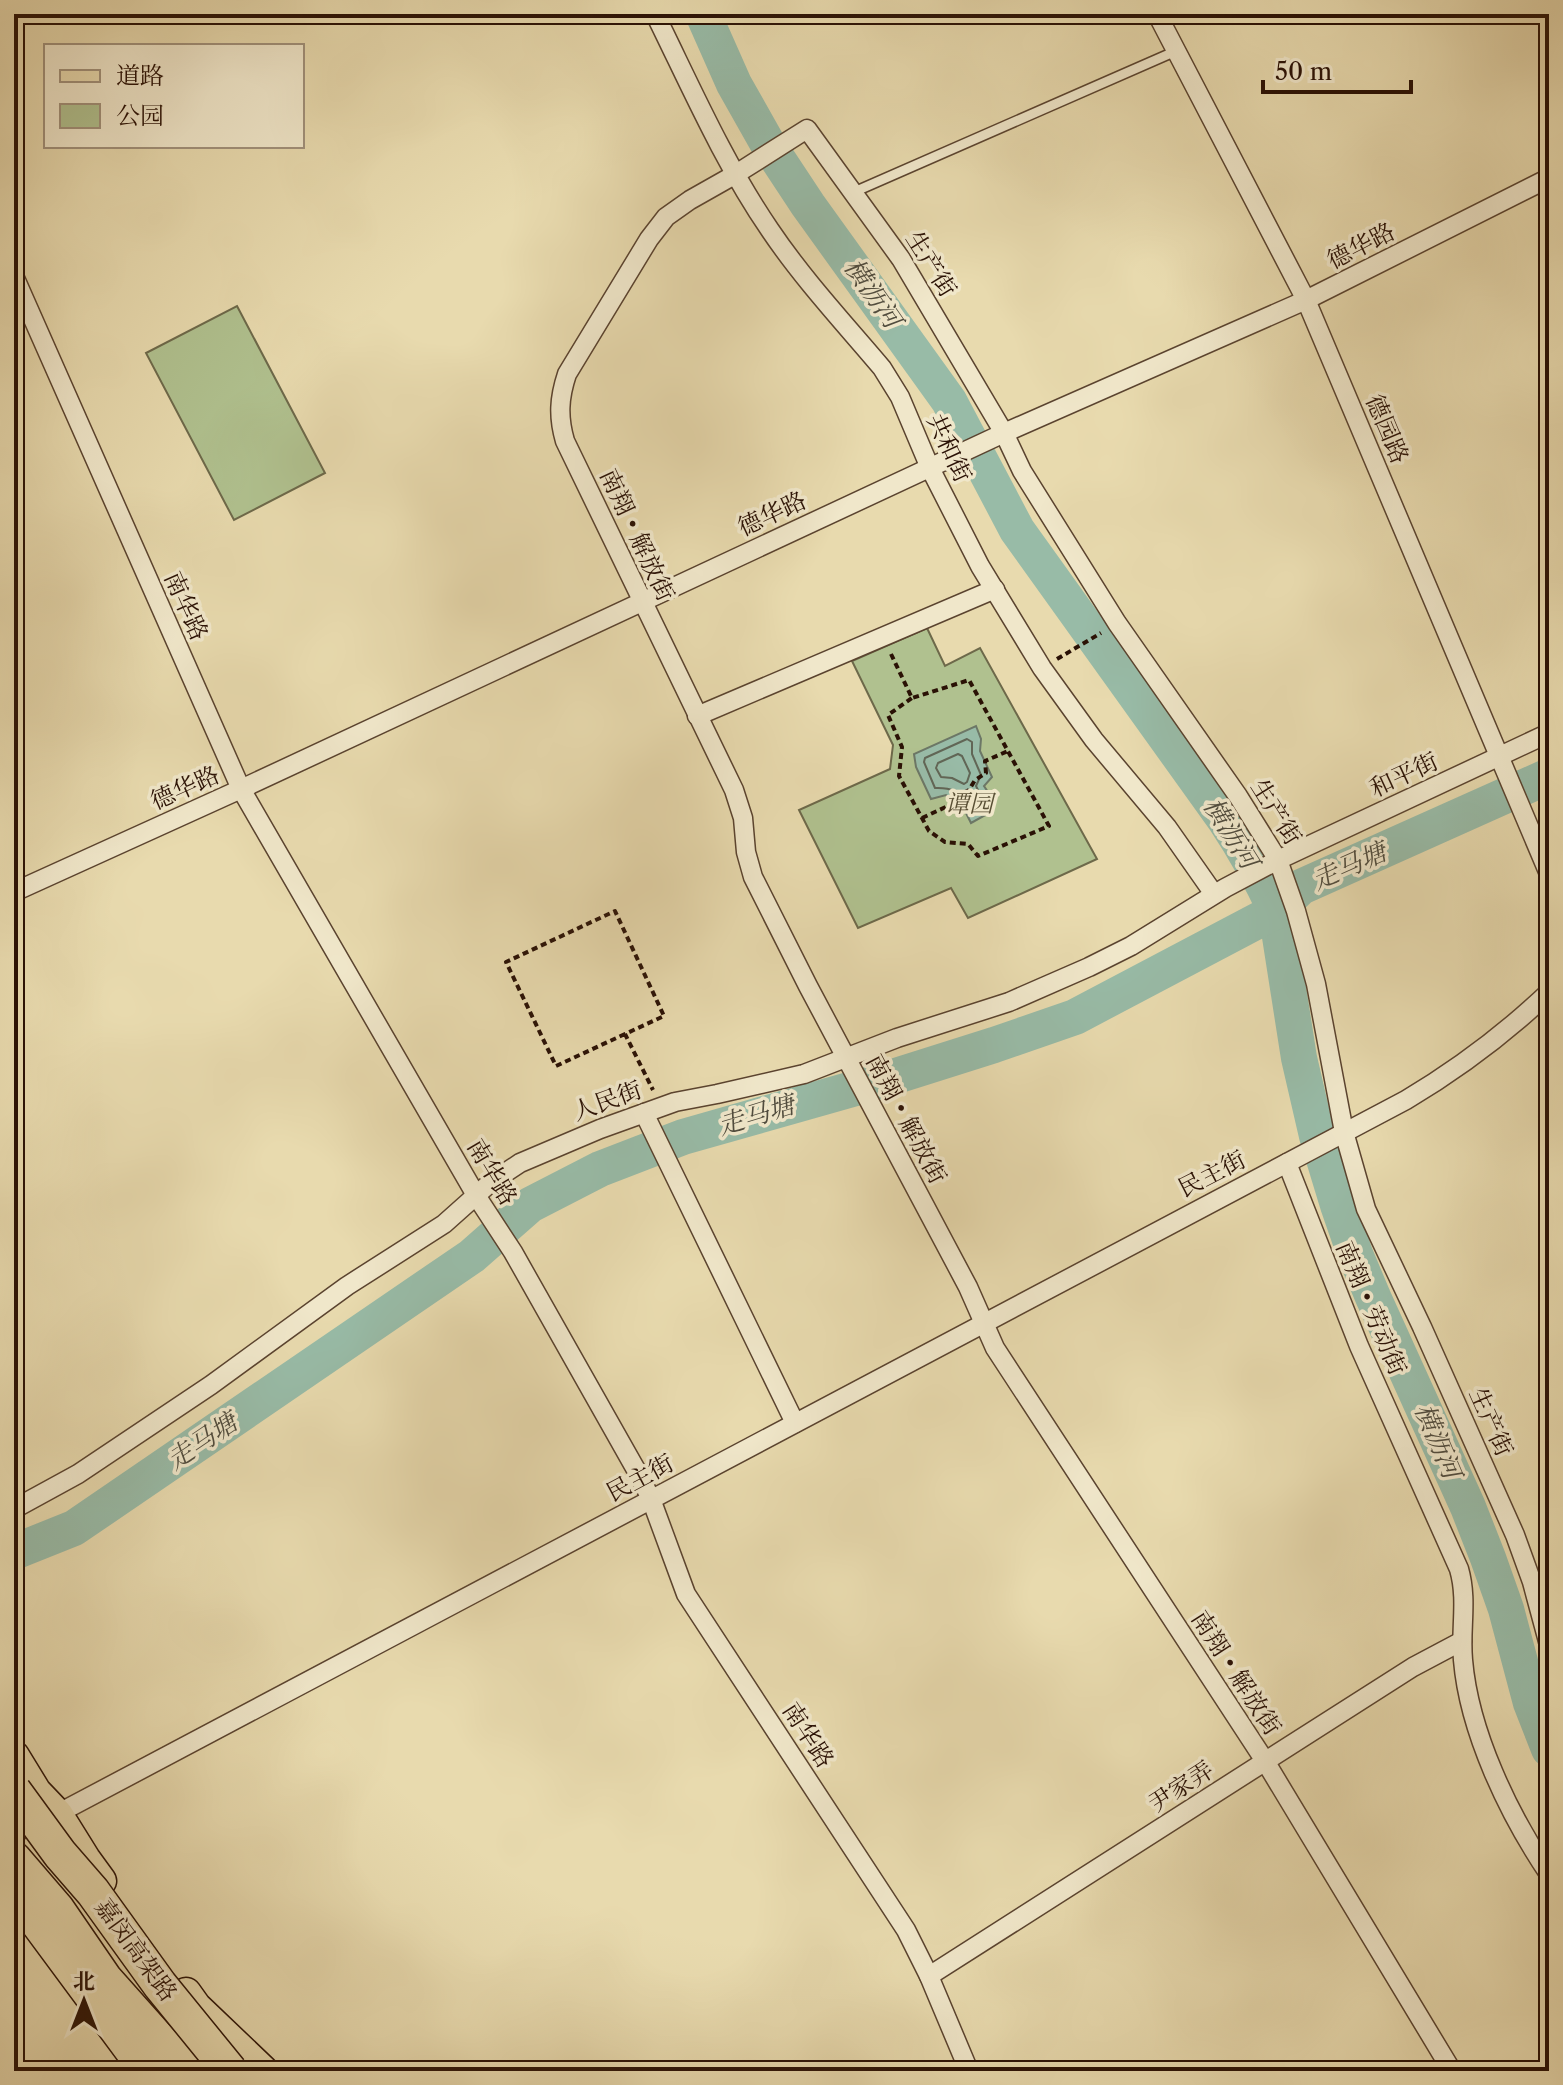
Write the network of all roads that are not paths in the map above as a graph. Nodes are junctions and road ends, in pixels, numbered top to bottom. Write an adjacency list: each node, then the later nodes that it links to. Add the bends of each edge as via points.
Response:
1 (655, 14): 5 (street, 共和街)
2 (1157, 14): 3 (street, 德园路)
3 (1176, 51): 7 (lane); 9 (street, 德园路)
4 (800, 134): 5 (street, 南翔 • 解放街); 7 (street, 生产街)
5 (743, 170): 11 (street, 共和街, via 771,231 891,382); 13 (street, 南翔 • 解放街, via 677,209 656,229 562,388 559,413 565,441)
6 (1549, 178): 9 (street, 德华路)
7 (854, 192): 10 (street, 生产街, via 901,259)
8 (14, 276): 17 (street, 南华路)
9 (1306, 300): 10 (street, 德华路); 16 (street, 德园路)
10 (1004, 433): 11 (street, 德华路); 18 (street, 生产街, via 1117,623 1238,796)
11 (930, 468): 12 (street, 共和街); 13 (street, 德华路)
12 (995, 589): 14 (street); 21 (street, 共和街, via 1074,715 1149,804)
13 (641, 601): 14 (street, 南翔 • 解放街); 17 (street, 德华路)
14 (697, 716): 23 (street, 南翔 • 解放街, via 740,806 753,877)
15 (1549, 733): 16 (street, 和平街)
16 (1499, 757): 18 (street, 和平街); 19 (street, 德园路)
17 (241, 789): 20 (street, 德华路); 27 (street, 南华路)
18 (1270, 864): 21 (street, 人民街); 25 (street, 生产街, via 1286,882 1296,911 1319,998)
19 (1549, 874)
20 (14, 892)
21 (1214, 894): 23 (street, 人民街, via 1131,946 1046,986)
22 (1549, 992): 25 (street, via 1460,1066)
23 (847, 1059): 24 (street, 人民街, via 790,1078 675,1102); 28 (street, 南翔 • 解放街)
24 (653, 1117): 27 (street, 人民街, via 547,1149 490,1183); 29 (street, via 664,1153)
25 (1344, 1132): 26 (street, 民主街); 33 (street, 生产街, via 1366,1209 1515,1535)
26 (1287, 1163): 28 (street, 民主街); 32 (street, 南翔 • 劳动街, via 1359,1346 1459,1569 1465,1598)
27 (477, 1197): 30 (street, 南华路); 31 (street, 人民街, via 199,1393 78,1474)
28 (983, 1323): 29 (street, 民主街); 35 (street, 南翔 • 解放街)
29 (795, 1423): 30 (street, 民主街)
30 (651, 1499): 37 (street, 民主街); 42 (street, 南华路, via 686,1594 892,1908)
31 (14, 1509)
32 (1462, 1641): 35 (street, 尹家弄); 40 (street, 南翔 • 劳动街, via 1465,1681 1483,1743 1522,1830)
33 (1549, 1645)
34 (14, 1756): 37 (main road)
35 (1265, 1761): 42 (street, 尹家弄); 48 (street, 南翔 • 解放街)
36 (14, 1791): 45 (highway, 嘉闵高架路, bridge)
37 (57, 1814): 38 (street, 民主街); 46 (main road, via 196,2007)
38 (14, 1833)
39 (14, 1859): 44 (highway, 嘉闵高架路, via 57,1909 105,1979)
40 (1549, 1874)
41 (14, 1894): 43 (main road)
42 (929, 1976): 47 (street, 南华路)
43 (145, 2071)
44 (187, 2071)
45 (230, 2071)
46 (263, 2071)
47 (969, 2071)
48 (1452, 2071)

